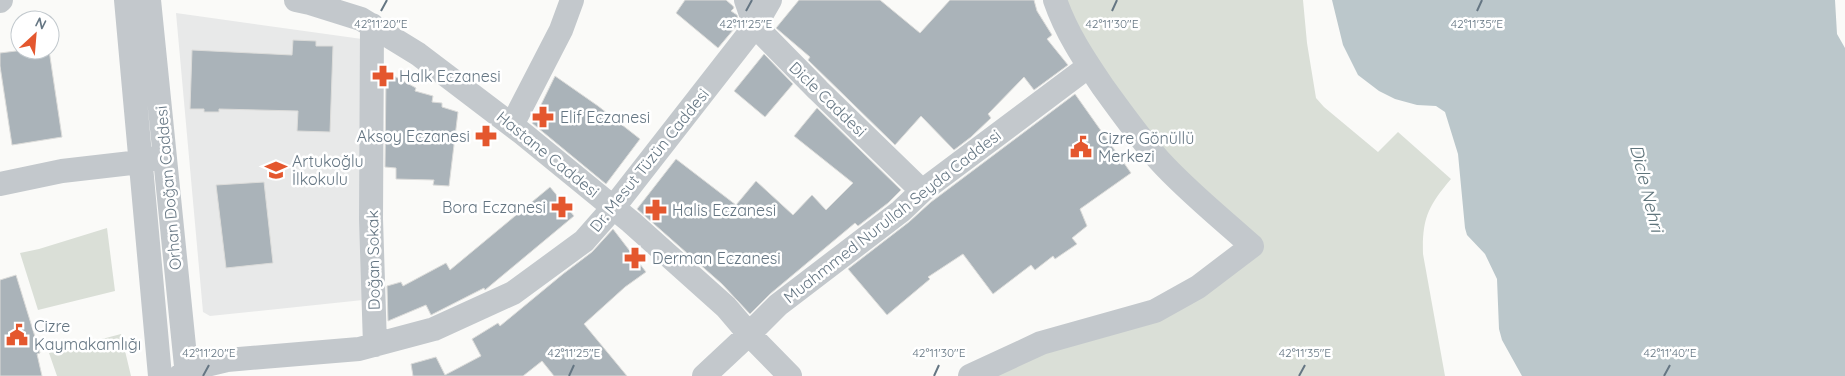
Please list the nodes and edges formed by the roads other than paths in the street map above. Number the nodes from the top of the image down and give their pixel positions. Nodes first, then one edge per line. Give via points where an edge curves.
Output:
1 (126, 0) edge
2 (149, 0) edge
3 (296, 0) edge
4 (572, 0) edge
5 (746, 0) edge
6 (770, 0) edge
7 (1055, 0) edge
8 (372, 25) junction
9 (755, 26) junction
10 (1089, 66) junction
11 (512, 125) junction
12 (165, 156) junction
13 (140, 162) junction
14 (0, 184) edge
15 (922, 191) junction
16 (613, 208) junction
17 (749, 334) junction
18 (375, 345) junction
19 (184, 374) edge
20 (160, 376) edge
21 (704, 376) edge
22 (790, 376) edge
23 (970, 376) edge

1 - 13 street, Orhan Doğan Caddesi
2 - 12 street, Orhan Doğan Caddesi
3 - 8 street, Hastane Caddesi
4 - 11 street via 561,30
5 - 9 street, Dicle Caddesi
6 - 9 street, Dr. Mesut Tüzün Caddesi
7 - 10 street via 1063,22
8 - 11 street, Hastane Caddesi via 418,54
8 - 18 street, Doğan Sokak via 371,219
9 - 15 street, Dicle Caddesi
9 - 16 street, Dr. Mesut Tüzün Caddesi
10 - 15 street, Muahmmed Nurullah Seyda Caddesi
10 - 23 street via 1161,161 1252,246 1198,287 1155,311 1041,343
11 - 16 street, Hastane Caddesi
12 - 13 street
12 - 19 street, Orhan Doğan Caddesi
13 - 14 street via 62,171
13 - 20 street, Orhan Doğan Caddesi
15 - 17 street, Muahmmed Nurullah Seyda Caddesi via 901,211 778,305
16 - 17 street, Hastane Caddesi via 726,307
16 - 18 street, Dr. Mesut Tüzün Caddesi via 584,241 513,294 434,329
17 - 21 street, Muahmmed Nurullah Seyda Caddesi
17 - 22 street, Hastane Caddesi
18 - 19 street, Dr. Mesut Tüzün Caddesi via 227,360

